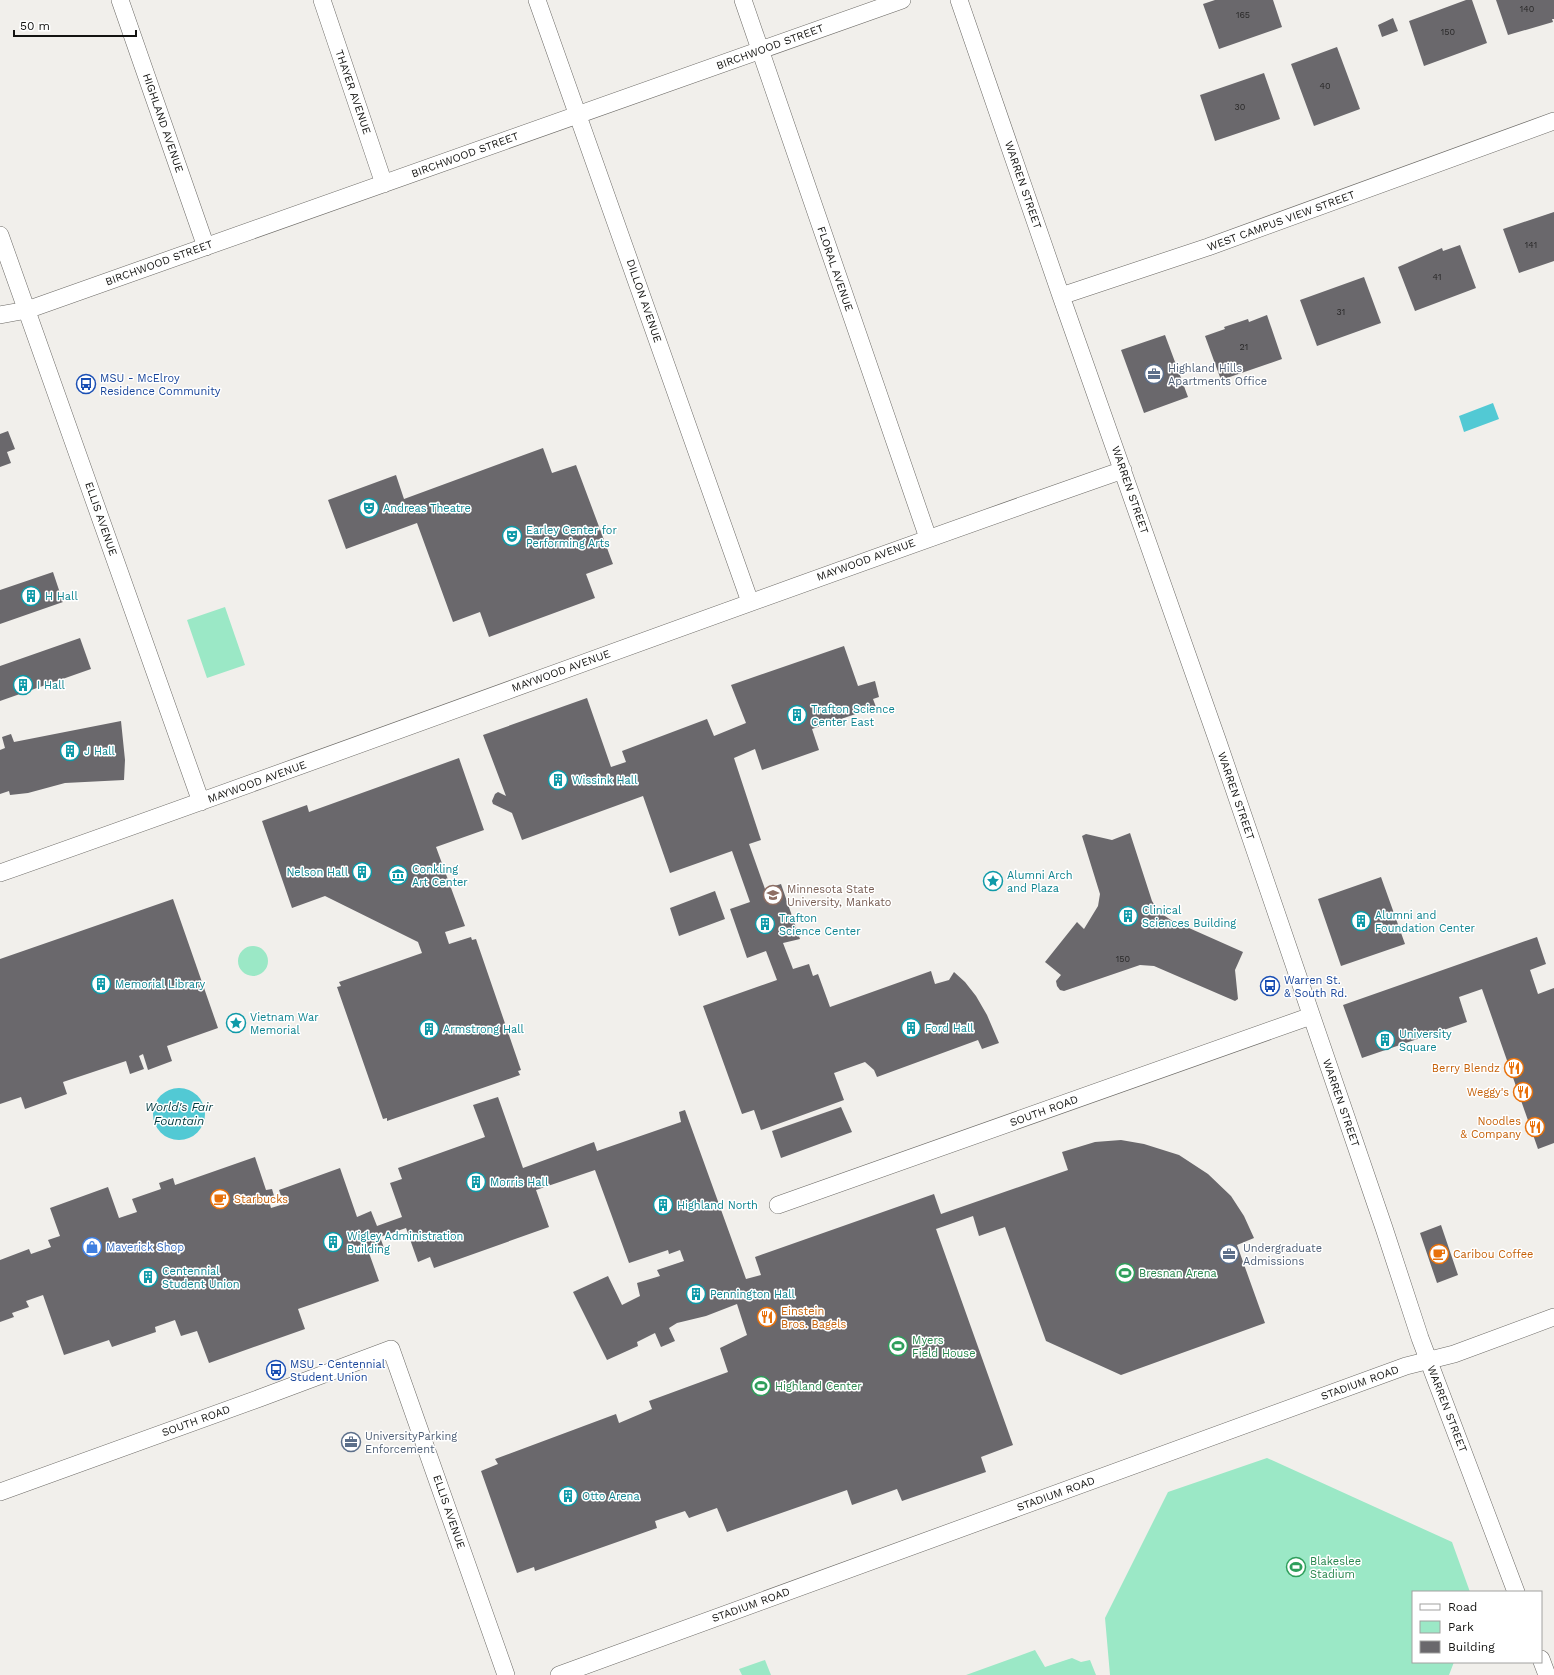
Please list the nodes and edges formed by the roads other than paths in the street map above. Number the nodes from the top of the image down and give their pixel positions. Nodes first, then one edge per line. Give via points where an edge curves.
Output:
1 (120, 0) edge
2 (322, 0) edge
3 (538, 0) edge
4 (743, 0) edge
5 (902, 0) edge
6 (959, 0) edge
7 (760, 51) junction
8 (578, 115) junction
9 (1554, 121) edge
10 (384, 184) junction
11 (0, 235) edge
12 (206, 247) junction
13 (1061, 296) junction
14 (27, 310) junction
15 (0, 314) edge
16 (1123, 470) junction
17 (928, 538) junction
18 (750, 602) junction
19 (201, 802) junction
20 (0, 873) edge
21 (1311, 1016) junction
22 (778, 1205) dead end
23 (1554, 1317) edge
24 (392, 1349) joint
25 (1428, 1360) junction
26 (0, 1492) edge
27 (1516, 1591) edge
28 (1542, 1662) edge
29 (506, 1675) edge
30 (559, 1675) edge
31 (1547, 1675) edge

1 - 12 street, HIGHLAND AVENUE
2 - 10 street, THAYER AVENUE
3 - 8 street, DILLON AVENUE
4 - 7 street, FLORAL AVENUE
5 - 7 street, BIRCHWOOD STREET
6 - 13 street, WARREN STREET
7 - 8 street, BIRCHWOOD STREET
7 - 17 street, FLORAL AVENUE
8 - 10 street, BIRCHWOOD STREET
8 - 18 street, DILLON AVENUE
9 - 13 street, WEST CAMPUS VIEW STREET via 1208,247
10 - 12 street, BIRCHWOOD STREET
11 - 14 street, ELLIS AVENUE
12 - 14 street, BIRCHWOOD STREET
13 - 16 street, WARREN STREET
14 - 15 street, BIRCHWOOD STREET
14 - 19 street, ELLIS AVENUE
16 - 17 street, MAYWOOD AVENUE
16 - 21 street, WARREN STREET
17 - 18 street, MAYWOOD AVENUE
18 - 19 street, MAYWOOD AVENUE
19 - 20 street, MAYWOOD AVENUE
21 - 22 street, SOUTH ROAD
21 - 25 street, WARREN STREET
23 - 25 street, STADIUM ROAD via 1454,1354
24 - 26 street, SOUTH ROAD
24 - 29 street, ELLIS AVENUE
25 - 27 street, WARREN STREET
25 - 30 street, STADIUM ROAD
28 - 31 street

